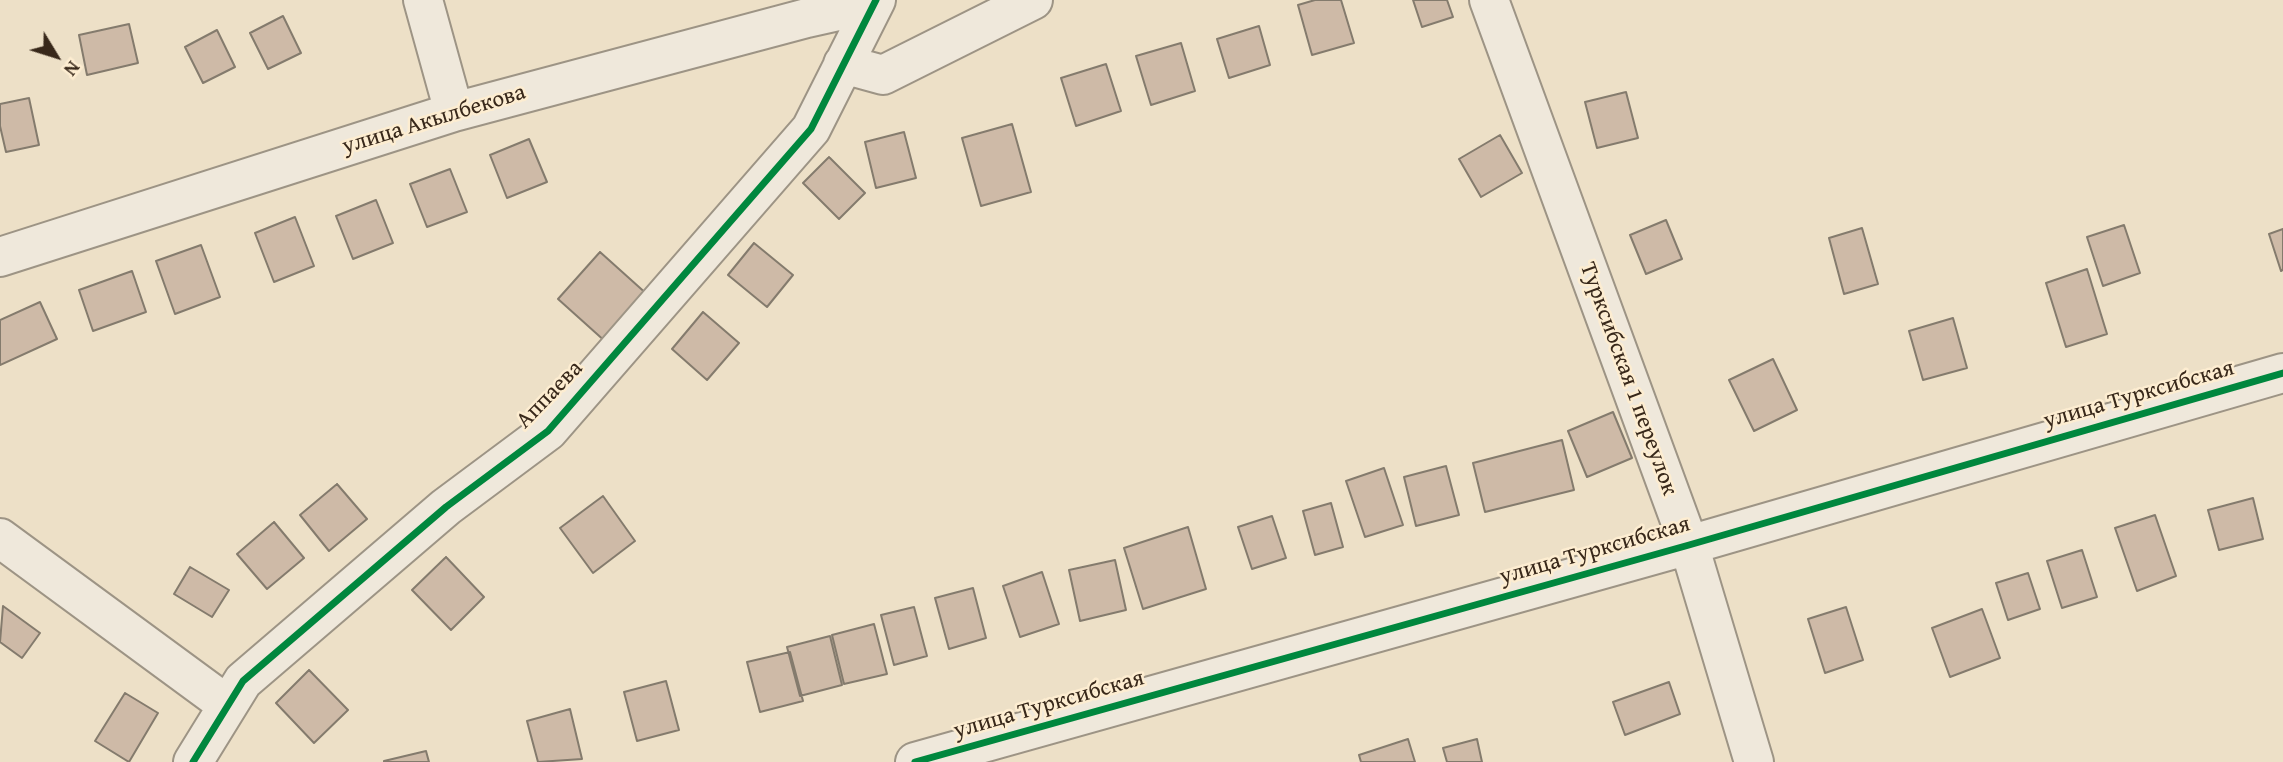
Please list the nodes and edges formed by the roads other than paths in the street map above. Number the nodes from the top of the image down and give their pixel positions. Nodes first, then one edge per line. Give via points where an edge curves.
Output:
1 (423, 0) edge
2 (1033, 0) edge
3 (1489, 0) edge
4 (875, 2) edge
5 (843, 64) junction
6 (454, 111) junction
7 (0, 257) edge
8 (2283, 373) edge
9 (1, 541) edge
10 (1689, 545) junction
11 (226, 704) junction
12 (193, 762) edge
13 (915, 762) edge
14 (1754, 762) edge

1 - 6 street
2 - 5 street via 883,75
3 - 10 street, Турксибская 1 переулок
4 - 5 street, Аппаева
4 - 6 street, улица Акылбекова
5 - 11 street, Аппаева via 811,129 548,431 436,516 243,681
6 - 7 street, улица Акылбекова
8 - 10 street, улица Турксибская
9 - 11 street
10 - 13 street, улица Турксибская
10 - 14 street, Турксибская 1 переулок
11 - 12 street, Аппаева

